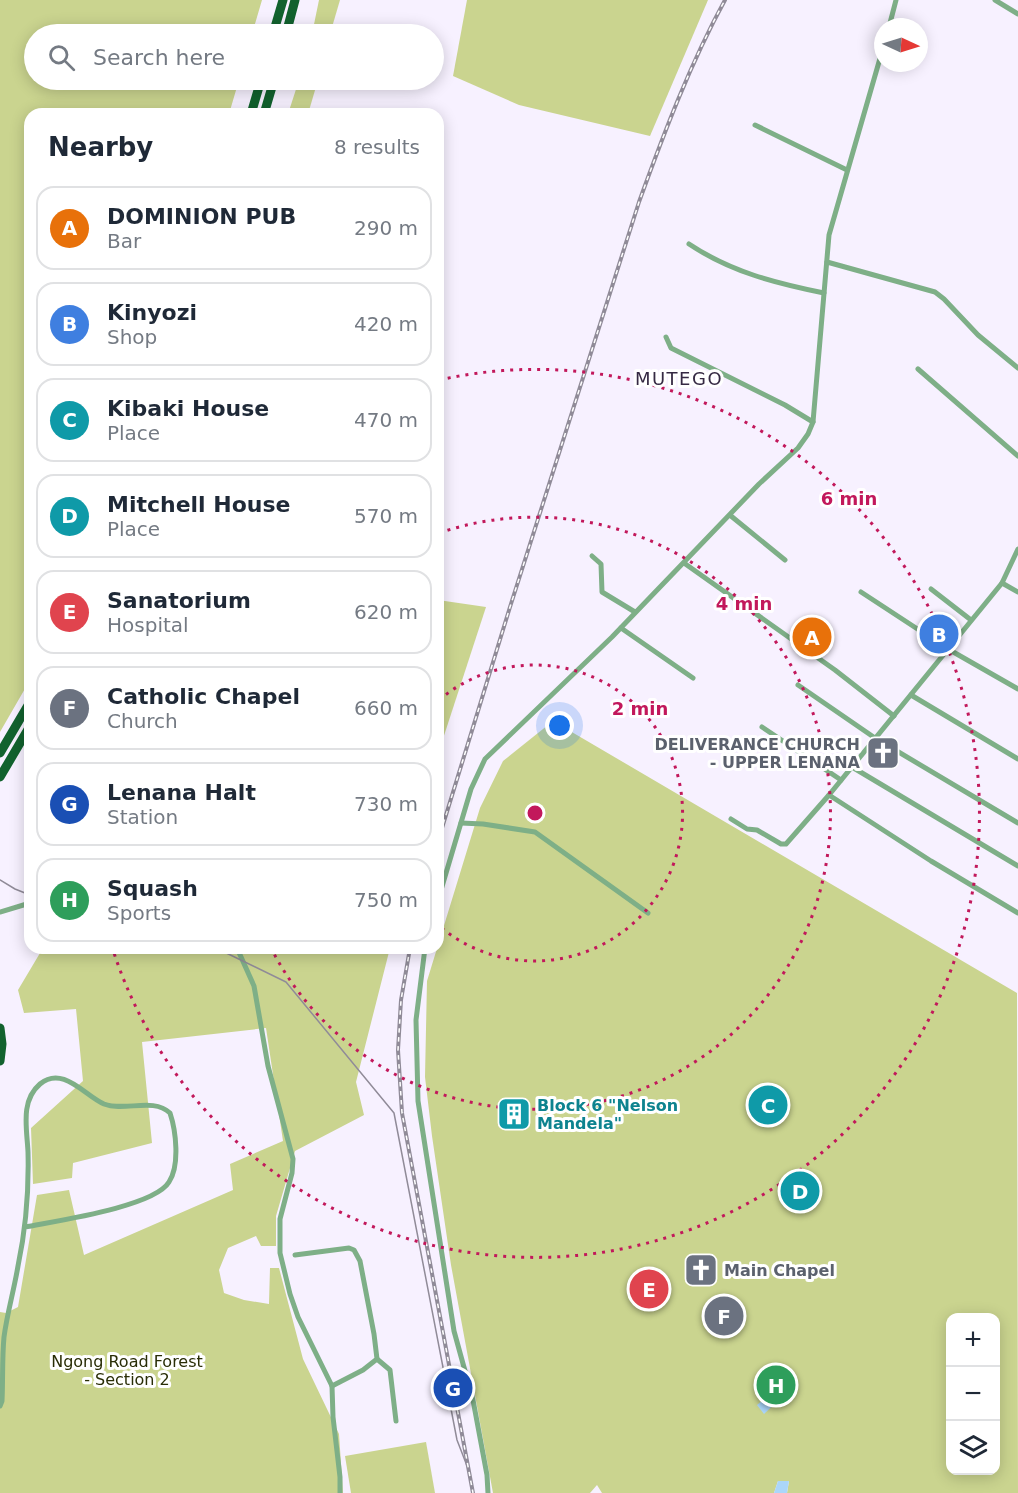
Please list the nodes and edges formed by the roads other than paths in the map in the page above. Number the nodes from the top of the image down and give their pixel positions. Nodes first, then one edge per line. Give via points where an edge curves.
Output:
1 (283, 0) edge
2 (295, 0) edge
3 (896, 0) edge
4 (995, 0) edge
5 (1018, 14) edge
6 (891, 18) edge
7 (276, 24) edge
8 (289, 24) edge
9 (876, 72) edge
10 (258, 90) edge
11 (271, 90) edge
12 (253, 108) edge
13 (266, 108) edge
14 (755, 125) dead end
15 (847, 170) junction
16 (689, 244) dead end
17 (827, 262) junction
18 (825, 293) junction
19 (666, 337) dead end
20 (1018, 368) edge
21 (918, 369) dead end
22 (813, 422) junction
23 (1018, 456) edge
24 (731, 516) junction
25 (1018, 549) edge
26 (592, 556) dead end
27 (785, 560) dead end
28 (684, 563) junction
29 (1002, 583) junction
30 (931, 589) dead end
31 (861, 592) dead end
32 (1018, 592) edge
33 (635, 612) junction
34 (971, 620) junction
35 (621, 628) junction
36 (948, 649) junction
37 (693, 678) dead end
38 (798, 685) dead end
39 (1018, 689) edge
40 (911, 695) junction
41 (24, 712) edge
42 (894, 716) junction
43 (762, 727) dead end
44 (24, 736) edge
45 (875, 738) junction
46 (0, 753) edge
47 (1018, 759) edge
48 (852, 767) junction
49 (0, 777) edge
50 (841, 780) junction
51 (829, 795) junction
52 (731, 819) dead end
53 (461, 823) junction
54 (1018, 823) edge
55 (1018, 866) edge
56 (444, 880) edge
57 (24, 905) edge
58 (0, 912) edge
59 (648, 913) dead end
60 (1018, 913) edge
61 (240, 954) edge
62 (424, 954) edge
63 (0, 1028) edge
64 (0, 1061) edge
65 (25, 1227) junction
66 (296, 1254) dead end
67 (377, 1359) junction
68 (332, 1386) junction
69 (0, 1406) edge
70 (396, 1420) dead end
71 (340, 1493) edge
72 (488, 1493) edge

1 - 7 highway
2 - 8 highway
3 - 6 street
4 - 5 street
9 - 15 street
10 - 12 highway
11 - 13 highway
14 - 15 street
15 - 17 street via 829,235
16 - 18 street via 724,265
17 - 18 street
17 - 20 street via 935,292
18 - 22 street
19 - 22 street via 670,348
21 - 23 street
22 - 24 street via 798,448
24 - 27 street
24 - 28 street
25 - 29 street
26 - 33 street via 601,564 602,592
28 - 33 street
28 - 42 street
29 - 32 street
29 - 34 street
30 - 34 street
31 - 36 street
33 - 35 street
34 - 36 street
35 - 37 street
35 - 53 street via 485,759
36 - 39 street
36 - 40 street
38 - 45 street
40 - 42 street
40 - 47 street
41 - 46 highway
42 - 45 street
43 - 50 street
44 - 49 highway
45 - 48 street
45 - 54 street
48 - 50 street
48 - 55 street
50 - 51 street
51 - 52 street via 786,844
51 - 60 street
53 - 56 street
53 - 59 street via 535,832
57 - 58 street
61 - 68 street via 254,986 268,1066 294,1165 280,1219 280,1253 297,1317
62 - 72 street via 416,1020 418,1101 454,1331 473,1400
63 - 64 highway
65 - 65 street via 26,1110 31,1094 42,1082 60,1078 105,1104 149,1105 170,1113 174,1171 160,1191 143,1200
65 - 69 street via 4,1337
66 - 67 street via 354,1250 360,1261
67 - 68 street
67 - 70 street via 390,1370
68 - 71 street

